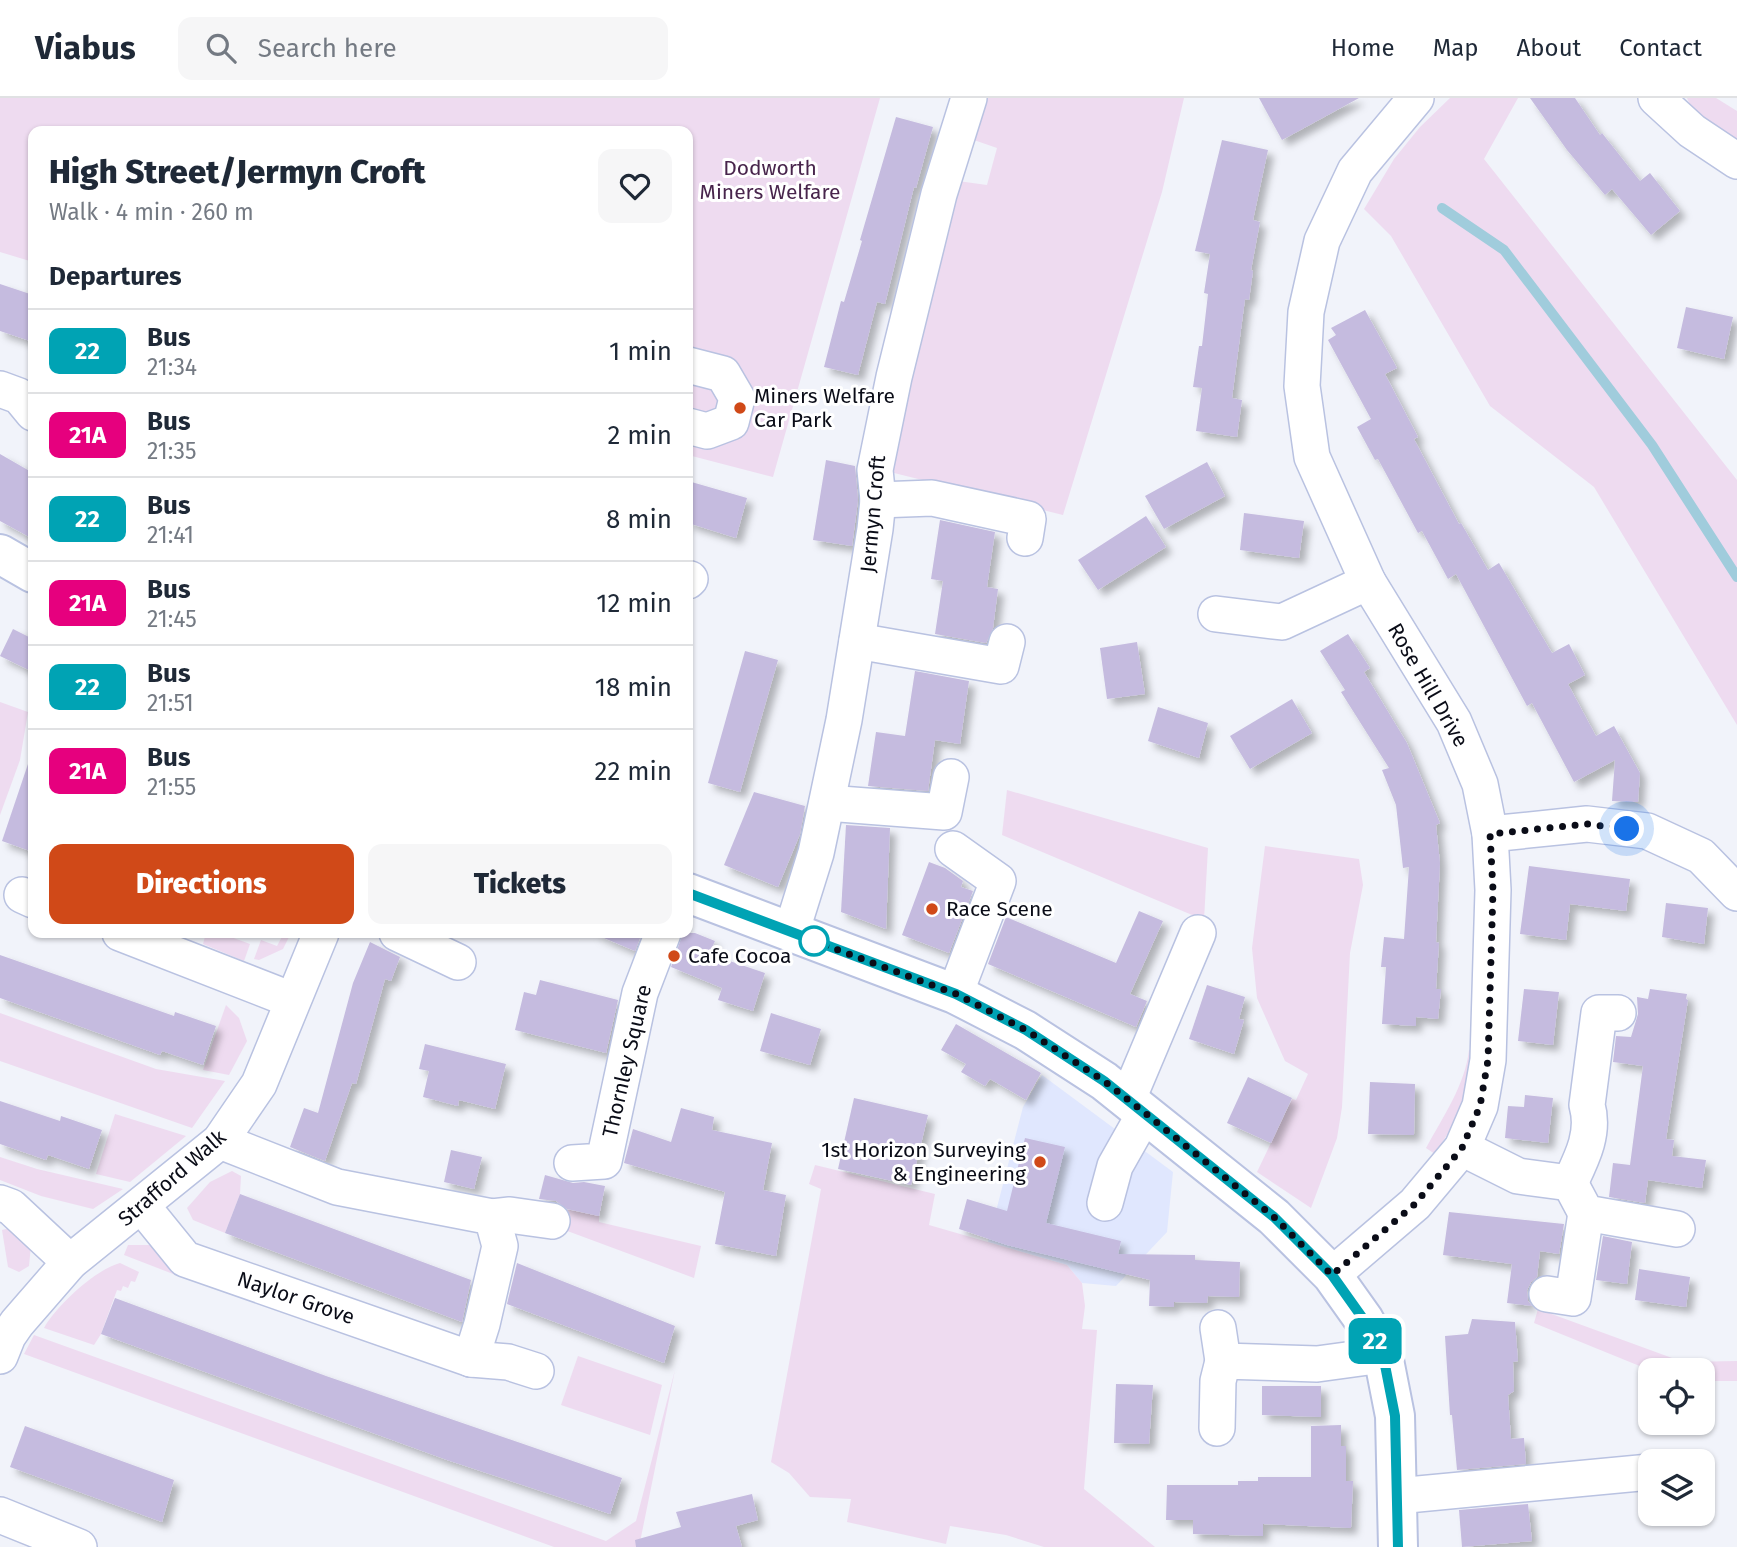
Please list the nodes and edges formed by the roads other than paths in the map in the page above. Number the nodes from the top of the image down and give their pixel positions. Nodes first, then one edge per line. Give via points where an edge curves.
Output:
1 (969, 98) edge
2 (1416, 98) edge
3 (1656, 98) edge
4 (1737, 161) edge
5 (693, 366) edge
6 (0, 389) edge
7 (28, 407) edge
8 (693, 427) edge
9 (878, 500) junction
10 (1025, 538) dead end
11 (0, 554) edge
12 (28, 570) edge
13 (1368, 582) junction
14 (1216, 614) dead end
15 (857, 641) junction
16 (1007, 642) dead end
17 (951, 777) dead end
18 (827, 803) junction
19 (1490, 834) junction
20 (953, 849) dead end
21 (1737, 893) edge
22 (693, 895) edge
23 (791, 933) junction
24 (1198, 933) dead end
25 (133, 938) edge
26 (319, 938) edge
27 (412, 938) edge
28 (661, 938) edge
29 (446, 949) edge
30 (956, 994) junction
31 (292, 1000) junction
32 (1618, 1013) dead end
33 (1137, 1106) junction
34 (220, 1141) junction
35 (1462, 1148) junction
36 (572, 1163) dead end
37 (1578, 1198) junction
38 (0, 1203) edge
39 (1105, 1203) dead end
40 (142, 1206) junction
41 (492, 1217) junction
42 (552, 1221) dead end
43 (1677, 1228) dead end
44 (70, 1262) junction
45 (1332, 1275) junction
46 (1547, 1294) dead end
47 (1383, 1355) junction
48 (0, 1356) edge
49 (471, 1359) junction
50 (522, 1366) dead end
51 (1217, 1428) dead end
52 (1638, 1473) edge
53 (1397, 1496) junction
54 (0, 1514) edge
55 (79, 1547) edge
56 (1398, 1547) edge

1 - 9 street, Jermyn Croft via 939,194 894,377 875,470
2 - 13 street, Rose Hill Drive via 1356,171 1322,241 1306,312 1302,386 1312,457
3 - 4 street via 1692,131
5 - 8 street via 723,374 737,398 731,422 707,431
6 - 7 street via 19,396
9 - 10 street via 932,498 1028,519
9 - 15 street, Jermyn Croft
11 - 12 main road
13 - 14 street via 1282,622
13 - 19 street, Rose Hill Drive via 1454,722 1480,784
15 - 16 street via 1001,666
15 - 18 street, Jermyn Croft
17 - 18 street via 944,812
18 - 23 street, Jermyn Croft via 817,853
19 - 21 street via 1587,824 1647,831 1701,856
19 - 35 street, Rose Hill Drive via 1488,1060 1480,1106
20 - 30 street via 998,881
22 - 23 main road
23 - 30 main road
24 - 33 street
25 - 31 street
26 - 31 street, Strafford Walk
27 - 29 street
28 - 36 street, Thornley Square via 640,993 604,1161
30 - 33 main road via 1026,1030
31 - 34 street, Strafford Walk via 259,1084
32 - 37 street via 1598,1013 1587,1105 1591,1118
33 - 39 street
33 - 45 main road via 1274,1217
34 - 40 street, Strafford Walk
34 - 41 street via 337,1187
35 - 37 street via 1518,1176
35 - 45 street, Rose Hill Drive via 1415,1204
37 - 43 street
37 - 46 street via 1573,1297
38 - 44 street via 11,1207
40 - 44 street, Strafford Walk
40 - 49 street, Naylor Grove via 185,1259
41 - 42 street
41 - 49 street via 500,1246
44 - 48 street, Strafford Walk via 17,1323
45 - 47 main road
47 - 51 street via 1317,1364 1221,1344
47 - 53 main road via 1395,1416
49 - 50 street, Naylor Grove
52 - 53 street
53 - 56 main road
54 - 55 street

